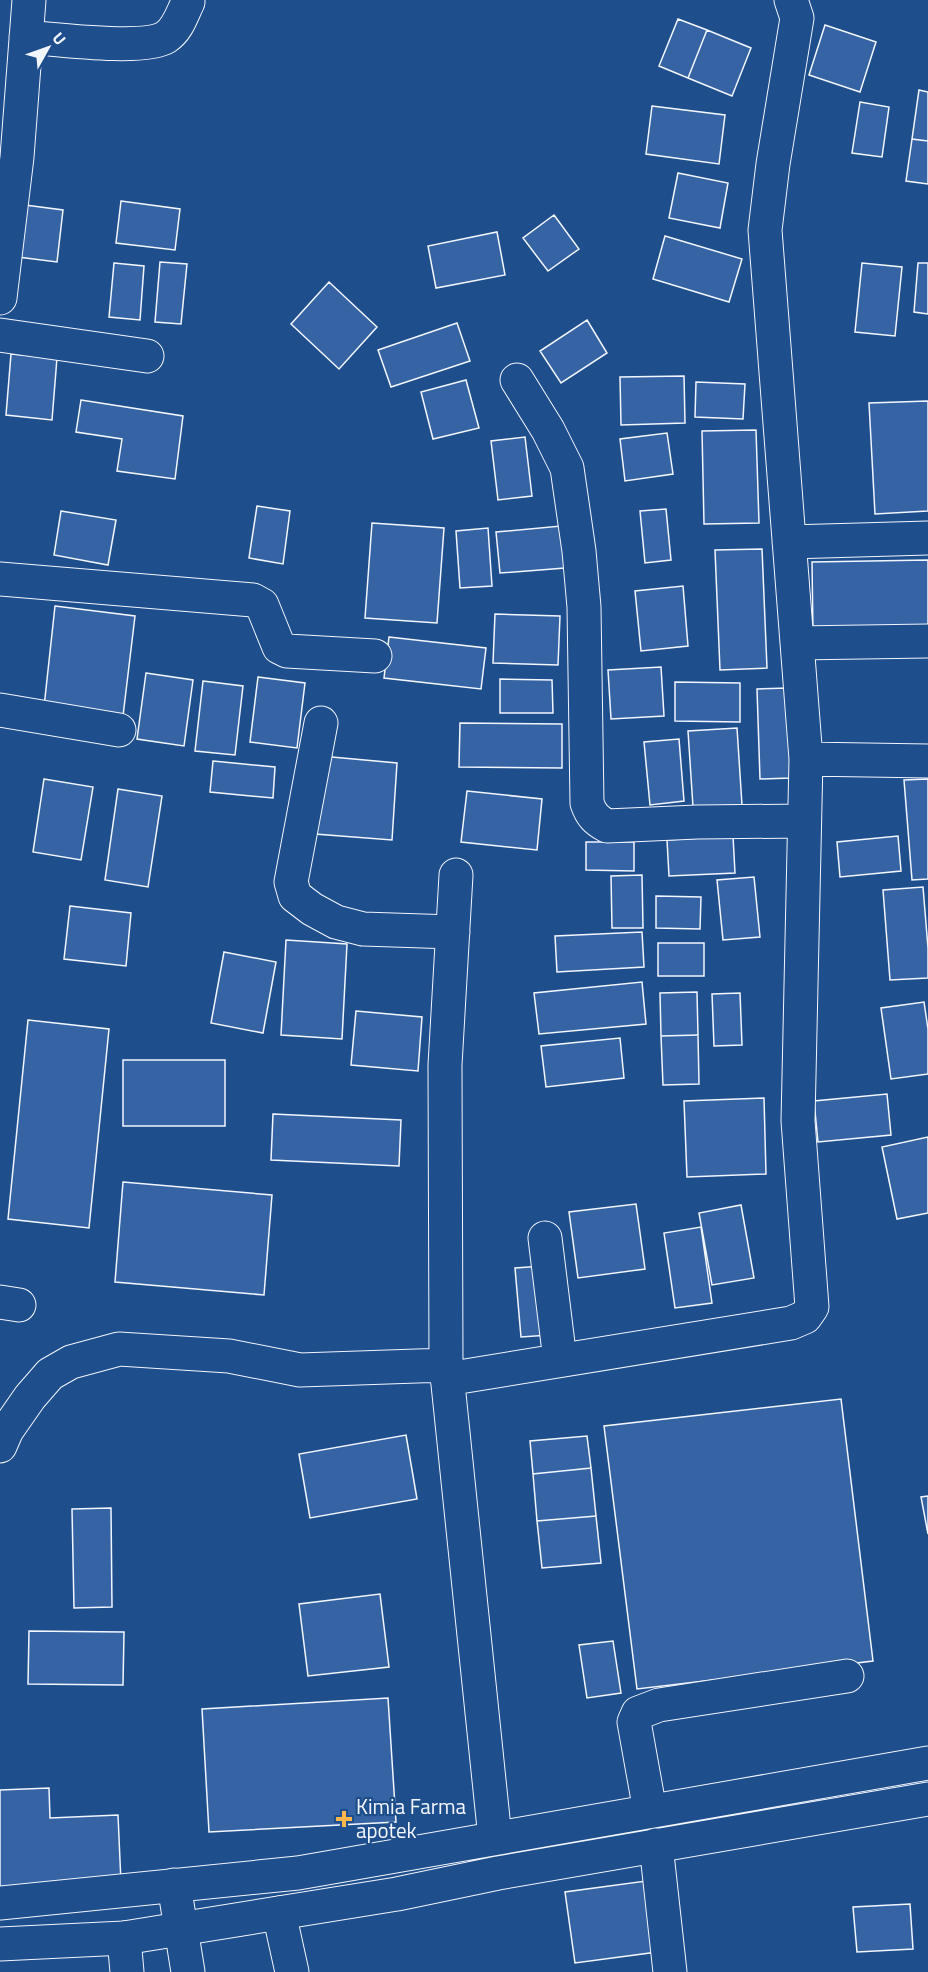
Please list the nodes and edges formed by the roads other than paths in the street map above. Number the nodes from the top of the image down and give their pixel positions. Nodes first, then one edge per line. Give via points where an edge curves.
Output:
1 (29, 0) edge
2 (791, 0) edge
3 (188, 2) dead end
4 (26, 37) junction
5 (10, 127) edge
6 (0, 298) edge
7 (0, 335) edge
8 (147, 356) dead end
9 (517, 380) dead end
10 (928, 538) edge
11 (789, 542) junction
12 (0, 579) edge
13 (928, 640) edge
14 (796, 644) junction
15 (375, 656) dead end
16 (0, 710) edge
17 (321, 723) dead end
18 (119, 730) dead end
19 (806, 759) junction
20 (928, 761) edge
21 (804, 821) junction
22 (456, 875) dead end
23 (453, 932) junction
24 (544, 1238) dead end
25 (560, 1360) junction
26 (446, 1372) junction
27 (0, 1446) edge
28 (847, 1676) dead end
29 (928, 1763) edge
30 (928, 1799) edge
31 (650, 1811) junction
32 (495, 1838) junction
33 (656, 1845) junction
34 (174, 1886) junction
35 (0, 1903) edge
36 (279, 1913) junction
37 (180, 1929) junction
38 (124, 1938) junction
39 (0, 1944) edge
40 (127, 1972) edge
41 (188, 1972) edge
42 (292, 1972) edge
43 (670, 1972) edge

1 - 4 main road
2 - 11 main road via 797,18 765,230
3 - 4 main road via 177,26 159,41 125,44
4 - 5 main road
5 - 6 main road
7 - 8 main road
9 - 21 main road via 567,468 584,607 587,803 591,814 607,826
10 - 11 main road
11 - 14 main road
12 - 15 main road via 253,600 262,605 279,647 287,651
13 - 14 main road
14 - 19 main road
16 - 18 main road
17 - 23 main road via 291,882 295,896 336,922 363,929
19 - 20 main road
19 - 21 main road
21 - 25 main road via 798,1121 812,1307 805,1317 791,1323
22 - 23 main road
23 - 26 main road via 445,1065
24 - 25 main road
25 - 26 main road
26 - 27 main road via 300,1370 229,1356 119,1349 71,1362 50,1374 30,1396
26 - 32 main road
28 - 31 main road via 659,1705 638,1713 634,1722
29 - 31 main road
30 - 33 main road
31 - 32 main road
32 - 34 main road via 298,1873
33 - 36 main road
33 - 43 main road
34 - 35 main road
34 - 37 main road
36 - 37 main road
36 - 42 main road
37 - 38 main road
37 - 41 main road
38 - 39 main road
38 - 40 main road

